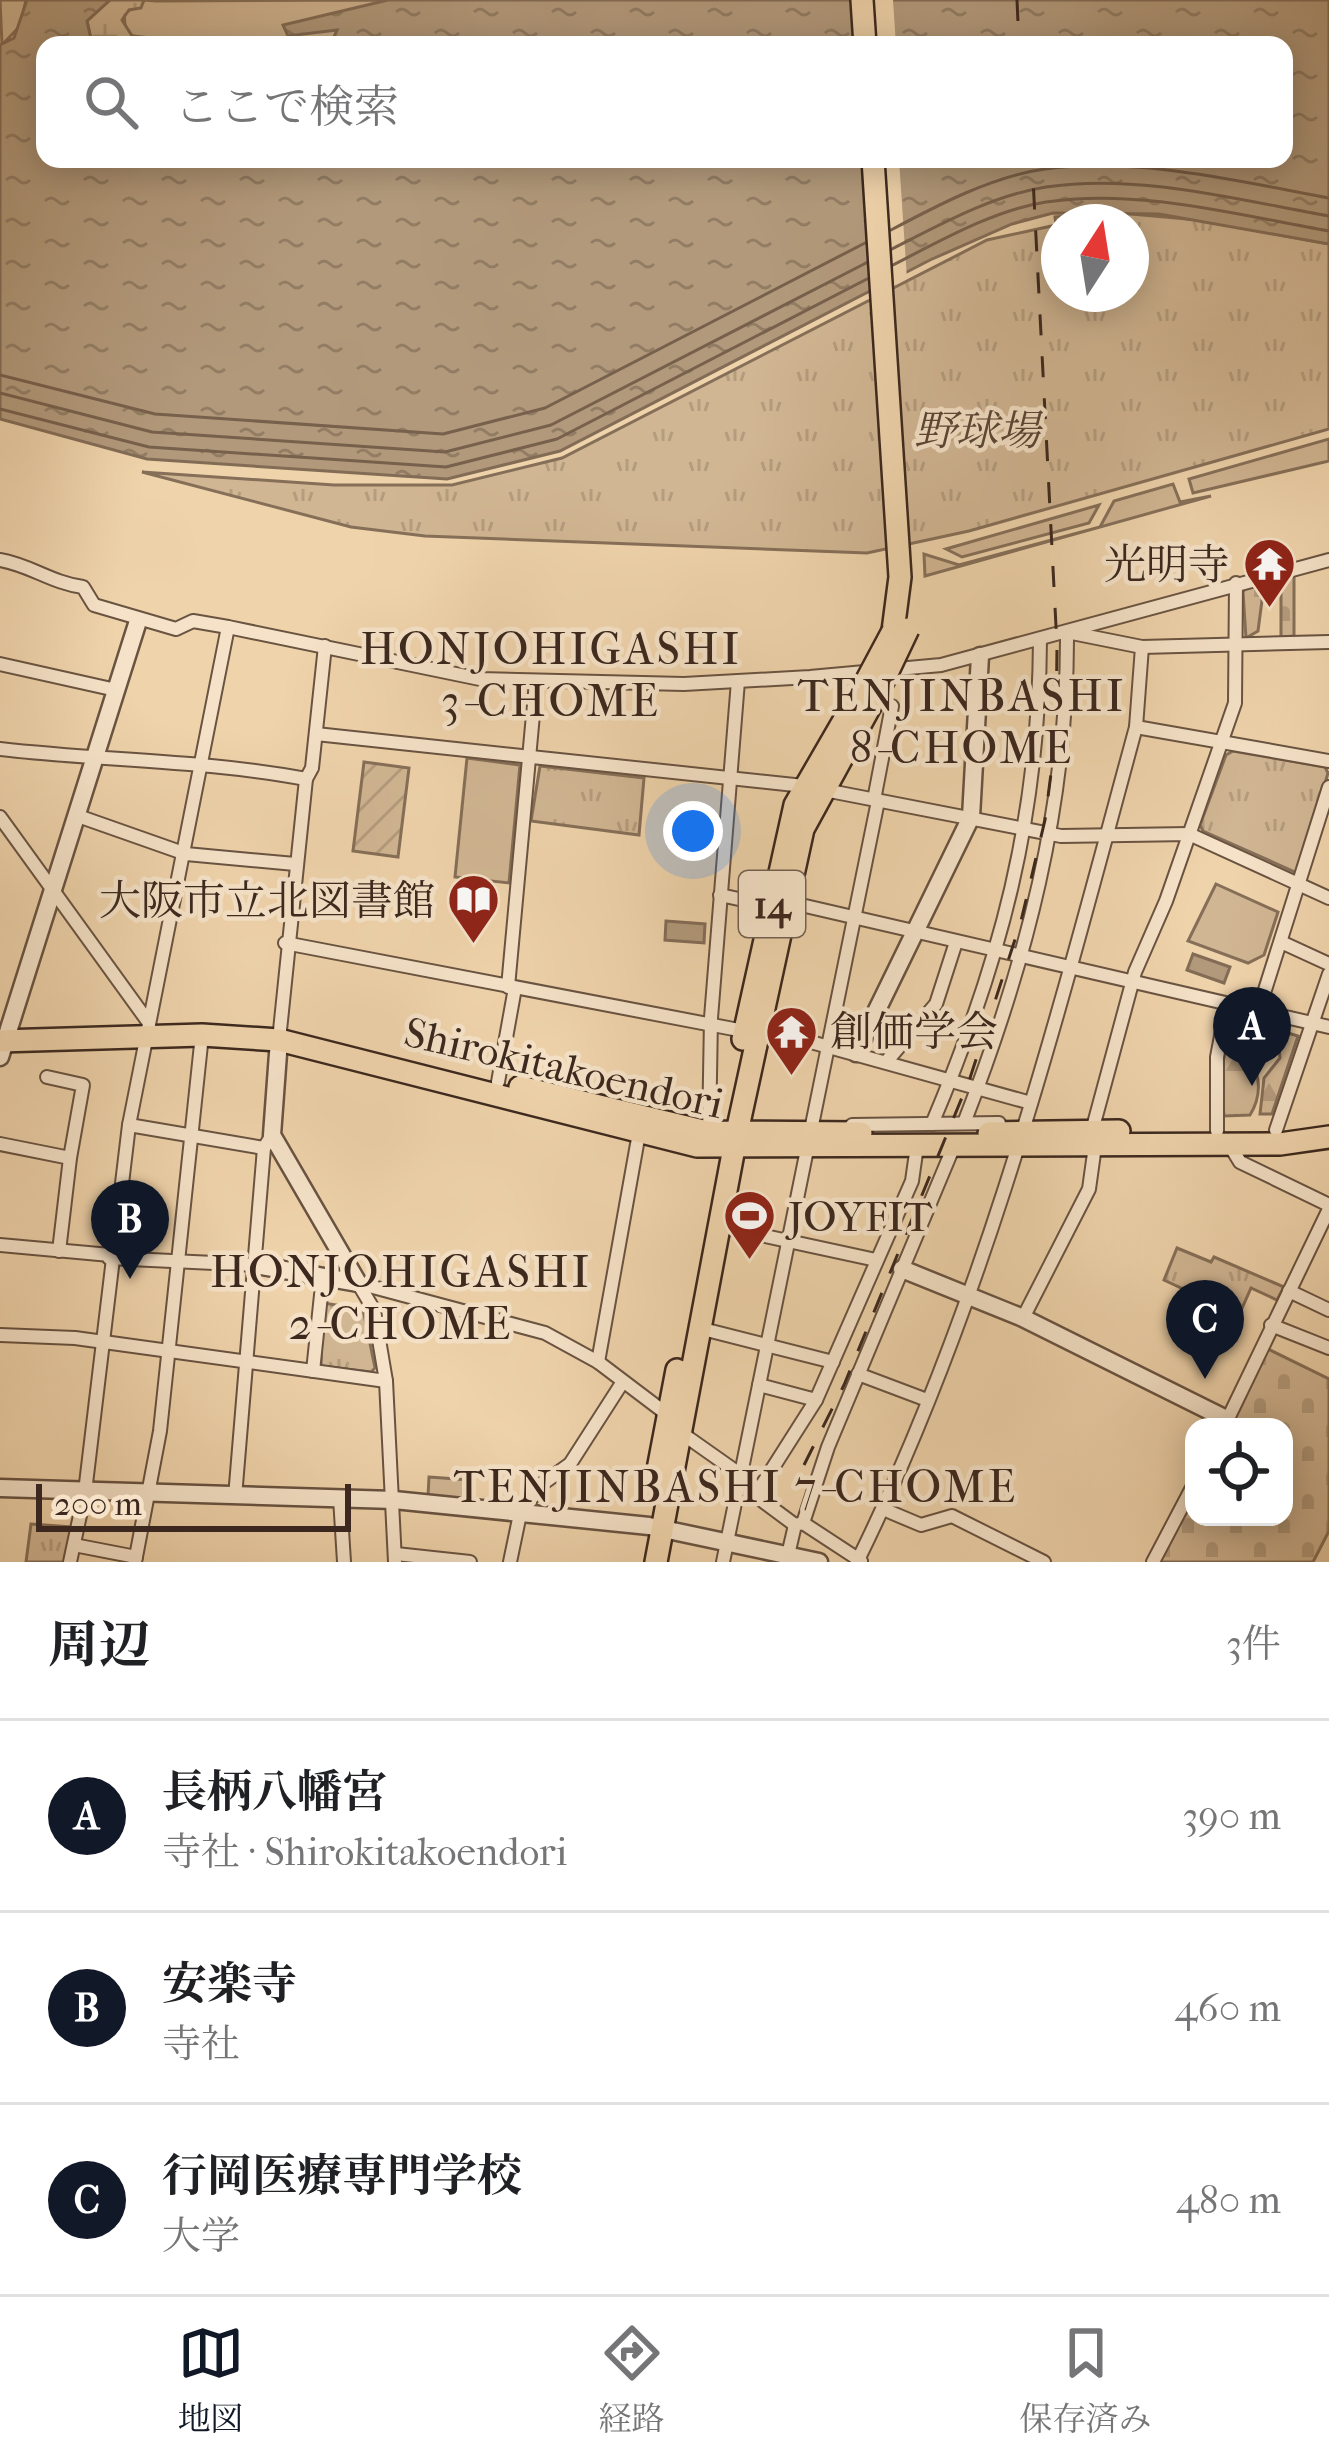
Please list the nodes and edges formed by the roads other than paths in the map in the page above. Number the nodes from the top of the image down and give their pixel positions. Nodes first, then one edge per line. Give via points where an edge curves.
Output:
1 (862, 0) edge
2 (876, 0) edge
3 (864, 36) edge
4 (878, 36) edge
5 (873, 168) edge
6 (886, 168) edge
7 (0, 560) edge
8 (1329, 560) edge
9 (1236, 583) junction
10 (906, 600) junction
11 (138, 621) junction
12 (228, 627) junction
13 (1067, 632) junction
14 (1040, 640) junction
15 (1329, 642) edge
16 (1237, 644) junction
17 (325, 646) junction
18 (1142, 647) junction
19 (980, 656) junction
20 (0, 664) edge
21 (738, 681) junction
22 (536, 682) junction
23 (116, 690) junction
24 (877, 696) junction
25 (1136, 728) junction
26 (316, 734) junction
27 (1221, 742) junction
28 (0, 749) edge
29 (529, 759) junction
30 (95, 761) junction
31 (1329, 761) edge
32 (204, 763) junction
33 (309, 774) junction
34 (726, 782) junction
35 (812, 788) junction
36 (1329, 788) edge
37 (876, 800) junction
38 (78, 815) junction
39 (0, 817) edge
40 (971, 818) junction
41 (1039, 832) junction
42 (1106, 834) junction
43 (1189, 835) junction
44 (186, 854) junction
45 (295, 864) junction
46 (1300, 884) junction
47 (53, 891) junction
48 (720, 895) junction
49 (1329, 898) edge
50 (780, 904) junction
51 (854, 918) junction
52 (914, 932) junction
53 (956, 942) junction
54 (1281, 942) junction
55 (285, 943) junction
56 (994, 951) junction
57 (1020, 958) junction
58 (1329, 964) edge
59 (1067, 968) junction
60 (1133, 982) junction
61 (1328, 983) edge
62 (512, 988) junction
63 (1228, 1005) junction
64 (1258, 1012) junction
65 (1311, 1023) junction
66 (711, 1024) junction
67 (1329, 1027) edge
68 (752, 1029) junction
69 (147, 1030) junction
70 (279, 1033) junction
71 (202, 1036) junction
72 (3, 1038) edge
73 (829, 1044) junction
74 (856, 1053) junction
75 (886, 1062) junction
76 (47, 1077) dead end
77 (498, 1082) junction
78 (951, 1082) junction
79 (978, 1087) junction
80 (1030, 1103) junction
81 (1329, 1123) edge
82 (932, 1124) junction
83 (964, 1124) junction
84 (129, 1126) junction
85 (1276, 1130) junction
86 (639, 1133) junction
87 (192, 1136) junction
88 (1223, 1137) junction
89 (1329, 1137) edge
90 (725, 1138) junction
91 (815, 1138) junction
92 (1022, 1138) junction
93 (1093, 1138) junction
94 (268, 1142) junction
95 (0, 1144) edge
96 (951, 1153) junction
97 (916, 1154) junction
98 (70, 1158) junction
99 (1329, 1207) edge
100 (719, 1226) junction
101 (789, 1241) junction
102 (0, 1245) edge
103 (59, 1251) junction
104 (109, 1256) junction
105 (876, 1260) junction
106 (179, 1262) junction
107 (256, 1265) junction
108 (902, 1270) junction
109 (323, 1276) junction
110 (358, 1283) junction
111 (1289, 1291) junction
112 (967, 1294) junction
113 (1329, 1310) edge
114 (1023, 1318) junction
115 (1271, 1325) junction
116 (699, 1328) junction
117 (0, 1336) edge
118 (101, 1342) junction
119 (767, 1343) junction
120 (1329, 1348) edge
121 (170, 1350) junction
122 (248, 1362) junction
123 (598, 1362) junction
124 (833, 1362) junction
125 (313, 1371) junction
126 (858, 1374) junction
127 (386, 1381) junction
128 (622, 1383) junction
129 (760, 1385) junction
130 (816, 1400) junction
131 (927, 1400) junction
132 (1216, 1418) edge
133 (1226, 1418) edge
134 (674, 1424) junction
135 (741, 1478) junction
136 (0, 1488) edge
137 (760, 1488) junction
138 (85, 1492) junction
139 (152, 1494) junction
140 (235, 1497) junction
141 (340, 1498) junction
142 (394, 1501) junction
143 (1185, 1501) edge
144 (883, 1510) junction
145 (520, 1514) junction
146 (799, 1524) junction
147 (656, 1527) junction
148 (727, 1541) junction
149 (74, 1545) junction
150 (788, 1555) junction
151 (396, 1558) edge
152 (136, 1559) edge
153 (859, 1561) edge
154 (70, 1562) edge
155 (344, 1562) edge
156 (470, 1562) edge
157 (510, 1562) edge
158 (642, 1562) edge
159 (656, 1562) edge
160 (723, 1562) edge
161 (819, 1562) edge
162 (1044, 1562) edge
163 (1153, 1562) edge

1 - 3 main road
2 - 4 main road
5 - 10 main road, 14
6 - 10 main road, 14
7 - 11 street via 82,587 94,605
8 - 9 street
9 - 13 street
9 - 16 street
10 - 24 main road, 14, bridge
11 - 12 street
11 - 23 street
12 - 17 street
12 - 32 street
13 - 14 street
13 - 18 street
13 - 41 street via 1066,735
14 - 19 street
14 - 41 street
15 - 16 street
16 - 18 street
16 - 27 street via 1235,703
17 - 22 street via 480,679
17 - 26 street
18 - 25 street
19 - 21 street
19 - 40 street
20 - 23 street
21 - 22 street
21 - 34 street
22 - 29 street
23 - 30 street
24 - 35 main road, 14
24 - 37 street
25 - 27 street
25 - 42 street
26 - 29 street
26 - 33 street
27 - 31 street
27 - 43 street
28 - 30 street
29 - 34 street
29 - 62 street
30 - 32 street
30 - 38 street
32 - 33 street
32 - 44 street
33 - 45 street
34 - 35 street
34 - 48 street
35 - 37 street
35 - 50 main road, 14
36 - 46 street
37 - 40 street
37 - 51 street
38 - 44 street
38 - 47 street
39 - 47 street
40 - 41 street
40 - 52 street
41 - 42 street
41 - 56 street
41 - 57 street
42 - 43 street
42 - 59 street
43 - 46 street
43 - 60 street
44 - 45 street
44 - 69 street
45 - 55 street
46 - 49 street
46 - 54 street
47 - 69 street
47 - 72 street
48 - 50 street
48 - 66 street
50 - 51 street
50 - 68 main road, 14
51 - 52 street
51 - 73 street
52 - 53 street
52 - 74 street
53 - 56 street
53 - 75 street via 936,1004
54 - 58 street
54 - 64 street
55 - 62 street
55 - 70 street
56 - 57 street
56 - 78 street
57 - 59 street
57 - 79 street
59 - 60 street
59 - 80 street
60 - 63 street
60 - 93 street
61 - 65 street
62 - 66 street
62 - 77 street
63 - 64 street
63 - 88 street via 1217,1057
64 - 65 street
65 - 67 street
65 - 85 street
66 - 68 street
66 - 90 street
68 - 73 street
68 - 90 main road, 14
69 - 70 main road, Shirokitakoendori
69 - 71 main road, Shirokitakoendori
69 - 72 main road, Shirokitakoendori
69 - 84 street
70 - 71 main road, Shirokitakoendori
70 - 77 main road, Shirokitakoendori
70 - 86 main road, Shirokitakoendori
70 - 94 street
71 - 87 street
73 - 74 street
73 - 91 street
74 - 75 street
75 - 78 street
76 - 98 street via 83,1085
77 - 90 main road, Shirokitakoendori
78 - 79 street
78 - 82 street
79 - 80 street
79 - 83 street
80 - 92 street
81 - 85 main road, Shirokitakoendori
82 - 83 street
82 - 91 street via 865,1123
83 - 92 street
84 - 87 street
84 - 104 street
85 - 88 main road, Shirokitakoendori
86 - 90 main road, Shirokitakoendori
86 - 123 street
87 - 94 street
87 - 106 street
88 - 89 main road, Shirokitakoendori
88 - 93 main road, Shirokitakoendori
88 - 99 street via 1240,1162
90 - 91 main road, Shirokitakoendori
90 - 100 main road, 14
90 - 134 main road, 14
91 - 92 main road, Shirokitakoendori
91 - 97 street via 861,1155
91 - 101 street
92 - 93 main road, Shirokitakoendori
92 - 96 street via 995,1154
92 - 112 street
93 - 114 street via 1089,1189
94 - 107 street
94 - 110 street
95 - 98 street
96 - 97 street
96 - 108 street
97 - 105 street
98 - 103 street
99 - 111 street
100 - 101 street
100 - 116 main road, 14
101 - 105 street
101 - 119 street
102 - 103 street
103 - 104 street
104 - 106 street
104 - 118 street
105 - 124 street
106 - 107 street
106 - 121 street
107 - 109 street
107 - 122 street
108 - 112 street
108 - 126 street
109 - 110 street
109 - 125 street
110 - 123 street via 545,1334
110 - 127 street via 374,1310
111 - 113 street
111 - 115 street
112 - 114 street
112 - 131 street
114 - 132 street
115 - 120 street
115 - 133 street
116 - 119 street
116 - 134 main road, 14
117 - 118 street
118 - 121 street
118 - 138 street
119 - 124 street
119 - 129 street
121 - 122 street
121 - 139 street
122 - 125 street
122 - 140 street
123 - 128 street
124 - 130 street
125 - 127 street
126 - 131 street
126 - 146 street
127 - 142 street
128 - 134 street
128 - 145 street via 570,1464
129 - 130 street
129 - 135 street
130 - 137 street
131 - 144 street
134 - 135 street
134 - 147 main road, 14
135 - 137 street
135 - 148 street
136 - 138 street
137 - 146 street via 760,1499
138 - 139 street
138 - 149 street
139 - 140 street
139 - 152 street
140 - 141 street
141 - 142 street
141 - 155 street
142 - 145 street
142 - 151 street
143 - 163 street
144 - 153 street
144 - 162 street via 921,1525 952,1516
145 - 147 street
145 - 157 street
146 - 150 street
146 - 153 street
147 - 148 street
147 - 158 main road, 14
147 - 159 main road, 14
148 - 150 street
148 - 160 street
149 - 152 street
149 - 154 street
150 - 161 street
151 - 156 street

